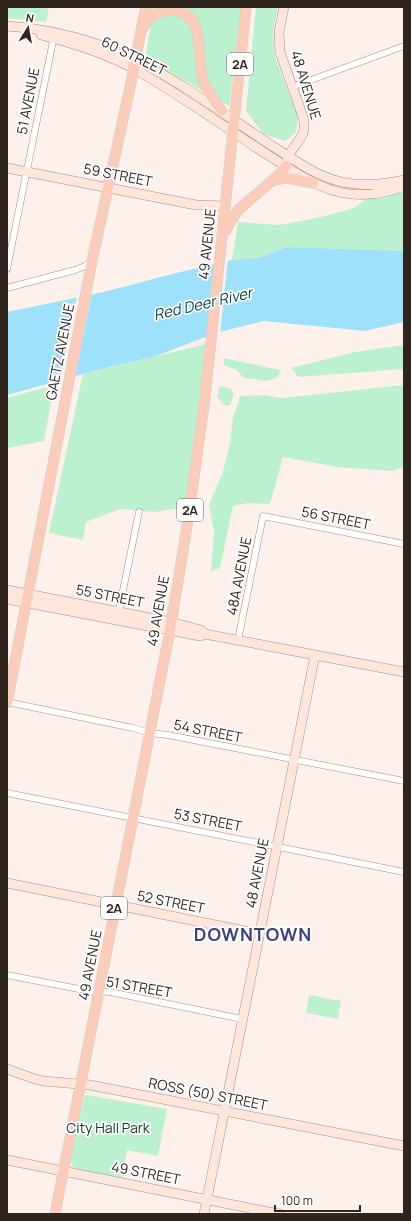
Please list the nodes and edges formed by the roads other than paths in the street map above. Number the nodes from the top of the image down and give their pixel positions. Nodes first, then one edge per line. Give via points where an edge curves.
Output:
1 (146, 7) edge
2 (246, 7) edge
3 (284, 7) edge
4 (9, 26) edge
5 (141, 31) junction
6 (54, 36) junction
7 (404, 46) edge
8 (292, 87) junction
9 (222, 111) junction
10 (234, 121) junction
11 (233, 133) junction
12 (288, 156) junction
13 (286, 166) junction
14 (7, 168) edge
15 (26, 171) junction
16 (404, 180) edge
17 (270, 182) junction
18 (313, 183) junction
19 (404, 186) edge
20 (109, 187) junction
21 (366, 189) junction
22 (224, 206) junction
23 (222, 237) junction
24 (92, 261) junction
25 (7, 269) edge
26 (7, 287) edge
27 (139, 512) dead end
28 (263, 516) joint
29 (404, 544) edge
30 (7, 590) edge
31 (26, 598) junction
32 (7, 599) edge
33 (118, 616) junction
34 (170, 626) junction
35 (238, 640) junction
36 (315, 655) junction
37 (404, 672) edge
38 (7, 702) edge
39 (150, 733) junction
40 (294, 760) junction
41 (404, 781) edge
42 (7, 793) edge
43 (133, 818) junction
44 (277, 846) junction
45 (404, 872) edge
46 (7, 883) edge
47 (115, 905) junction
48 (260, 934) junction
49 (7, 975) edge
50 (99, 992) junction
51 (242, 1019) junction
52 (7, 1069) edge
53 (80, 1084) junction
54 (224, 1111) junction
55 (404, 1146) edge
56 (7, 1160) edge
57 (63, 1171) junction
58 (207, 1199) junction
59 (55, 1214) edge
60 (204, 1214) edge
61 (279, 1214) edge

1 - 5 main road, GAETZ AVENUE
2 - 10 main road, 49 AVENUE / 2A
3 - 8 street, 48 AVENUE via 279,45
4 - 6 street, 60 STREET
5 - 9 main road via 150,18 160,12 172,10 185,14 192,22 199,41 202,76
5 - 20 main road, GAETZ AVENUE, bridge
6 - 9 street, 60 STREET via 92,42 118,52 153,69
6 - 11 street, 60 STREET via 137,70
6 - 15 street, 51 AVENUE
7 - 8 street
8 - 12 street, 48 AVENUE via 305,128 302,138
9 - 10 street, 60 STREET
10 - 11 main road, 49 AVENUE / 2A
10 - 12 street, 60 STREET
11 - 13 street, 60 STREET
11 - 22 main road, 49 AVENUE / 2A
12 - 13 street, 48 AVENUE
12 - 21 street, 60 STREET via 330,179
13 - 17 main road
13 - 18 street, 60 STREET
14 - 15 street, 59 STREET
15 - 20 street, 59 STREET
15 - 25 street, 51 AVENUE
16 - 21 street
17 - 18 main road via 287,178
17 - 23 main road via 238,210
18 - 21 street, 60 STREET via 341,192
19 - 21 street via 385,192
20 - 22 street, 59 STREET via 196,205
20 - 24 main road, GAETZ AVENUE
22 - 23 main road, 49 AVENUE / 2A
23 - 34 main road, 49 AVENUE / 2A via 194,486
24 - 26 street via 75,270
24 - 31 main road, GAETZ AVENUE
27 - 33 street
28 - 29 street, 56 STREET
28 - 35 street, 48A AVENUE
30 - 31 street, 55 STREET
31 - 32 street, 55 STREET
31 - 33 street, 55 STREET
31 - 38 main road, GAETZ AVENUE
33 - 34 street, 55 STREET
34 - 35 street, 55 STREET via 200,636 205,634
34 - 39 main road, 49 AVENUE / 2A
35 - 36 street, 55 STREET
36 - 37 street, 55 STREET
36 - 40 street, 48 AVENUE
38 - 39 street, 54 STREET
39 - 40 street, 54 STREET
39 - 43 main road, 49 AVENUE / 2A
40 - 41 street, 54 STREET
40 - 44 street, 48 AVENUE
42 - 43 street, 53 STREET
43 - 44 street, 53 STREET
43 - 47 main road, 49 AVENUE / 2A
44 - 45 street, 53 STREET
44 - 48 street, 48 AVENUE
46 - 47 street, 52 STREET
47 - 48 street, 52 STREET
47 - 50 main road, 49 AVENUE / 2A
48 - 51 street, 48 AVENUE
49 - 50 street, 51 STREET
50 - 51 street, 51 STREET via 110,992
50 - 53 main road, 49 AVENUE / 2A
51 - 54 street, 48 AVENUE
52 - 53 street, ROSS (50) STREET via 38,1080
53 - 54 street, ROSS (50) STREET
53 - 57 main road, 49 AVENUE / 2A
54 - 55 street, ROSS (50) STREET
54 - 58 street, 48 AVENUE
56 - 57 street, 49 STREET
57 - 58 street, 49 STREET
57 - 59 main road, 49 AVENUE / 2A
58 - 60 street, 48 AVENUE
58 - 61 street, 49 STREET

